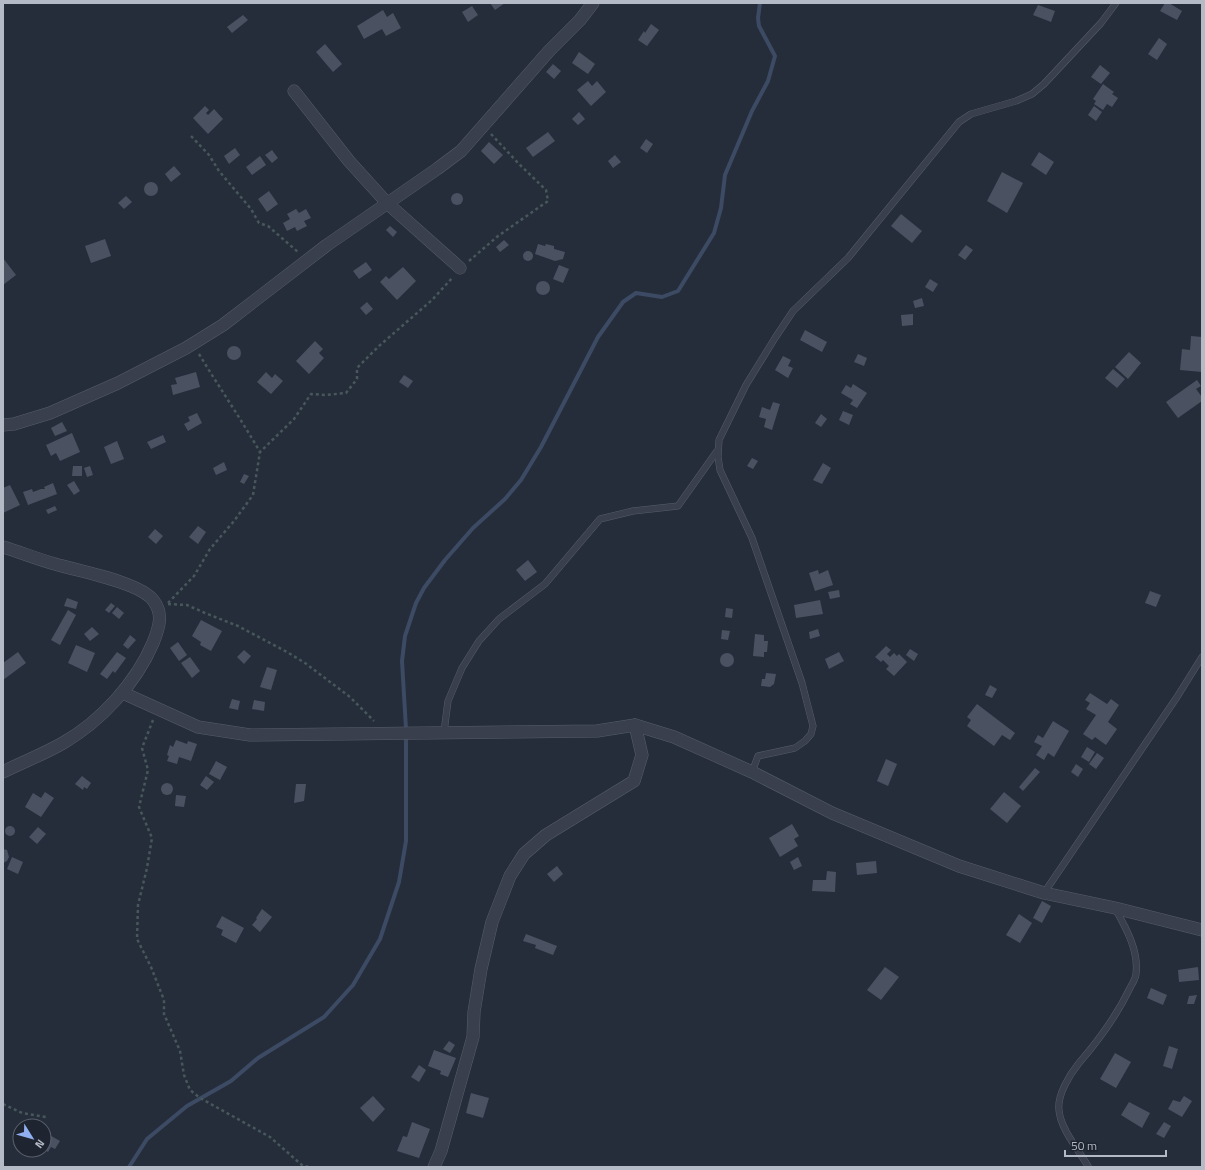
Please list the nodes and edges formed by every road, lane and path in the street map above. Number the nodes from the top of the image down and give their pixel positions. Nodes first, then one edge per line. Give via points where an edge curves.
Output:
1 (593, 3) edge
2 (1116, 3) edge
3 (294, 91) dead end
4 (484, 126) junction
5 (191, 136) dead end
6 (387, 203) junction
7 (308, 259) junction
8 (460, 268) junction
9 (193, 344) junction
10 (3, 425) edge
11 (718, 450) junction
12 (260, 452) junction
13 (3, 547) edge
14 (163, 608) junction
15 (1202, 657) edge
16 (123, 693) junction
17 (158, 708) junction
18 (634, 725) junction
19 (438, 732) junction
20 (382, 733) junction
21 (3, 772) edge
22 (752, 772) junction
23 (1044, 893) junction
24 (1115, 908) junction
25 (1202, 930) edge
26 (3, 1104) edge
27 (46, 1117) dead end
28 (1088, 1166) dead end
29 (310, 1167) edge
30 (434, 1167) edge

1 - 4 street
2 - 11 lane via 1101,23 1032,94 971,114 959,122 848,258 793,311 746,385 719,440
3 - 6 street via 349,161
4 - 6 street via 461,151
4 - 8 path via 546,190 548,201 498,236
5 - 7 path via 209,155 259,223 268,226
6 - 7 street
6 - 8 street
7 - 9 street via 223,325
8 - 12 path via 432,300 357,368 357,379 346,393 311,394 294,419
9 - 10 street via 118,383 50,413
9 - 12 path
11 - 19 lane via 678,506 633,511 600,519 545,584 499,619 479,641 462,668
11 - 22 lane via 720,470 752,538 802,683 812,726 811,734 795,748 758,756
12 - 14 path via 253,495 210,549 194,576
13 - 14 street via 127,584 142,590
14 - 16 street via 159,627 149,651
14 - 20 path via 187,605 238,626 299,659 350,697
15 - 23 lane
16 - 17 street
16 - 21 street via 96,719 64,742
17 - 20 street via 198,727 250,735
17 - 29 path via 142,748 148,770 139,807 152,838 138,905 137,939 164,1000 164,1014 180,1051 184,1075 190,1090 270,1137 303,1166
18 - 19 street via 597,731
18 - 22 street via 674,737
18 - 30 street via 642,755 634,781 546,835 524,854 510,876 492,922 481,969 473,1037 441,1151
19 - 20 street
22 - 23 street via 832,813 952,864
23 - 24 street
24 - 25 street
24 - 28 lane via 1128,932 1135,954 1136,975 1102,1037 1072,1073 1063,1089 1058,1109 1064,1126
26 - 27 path via 22,1113

